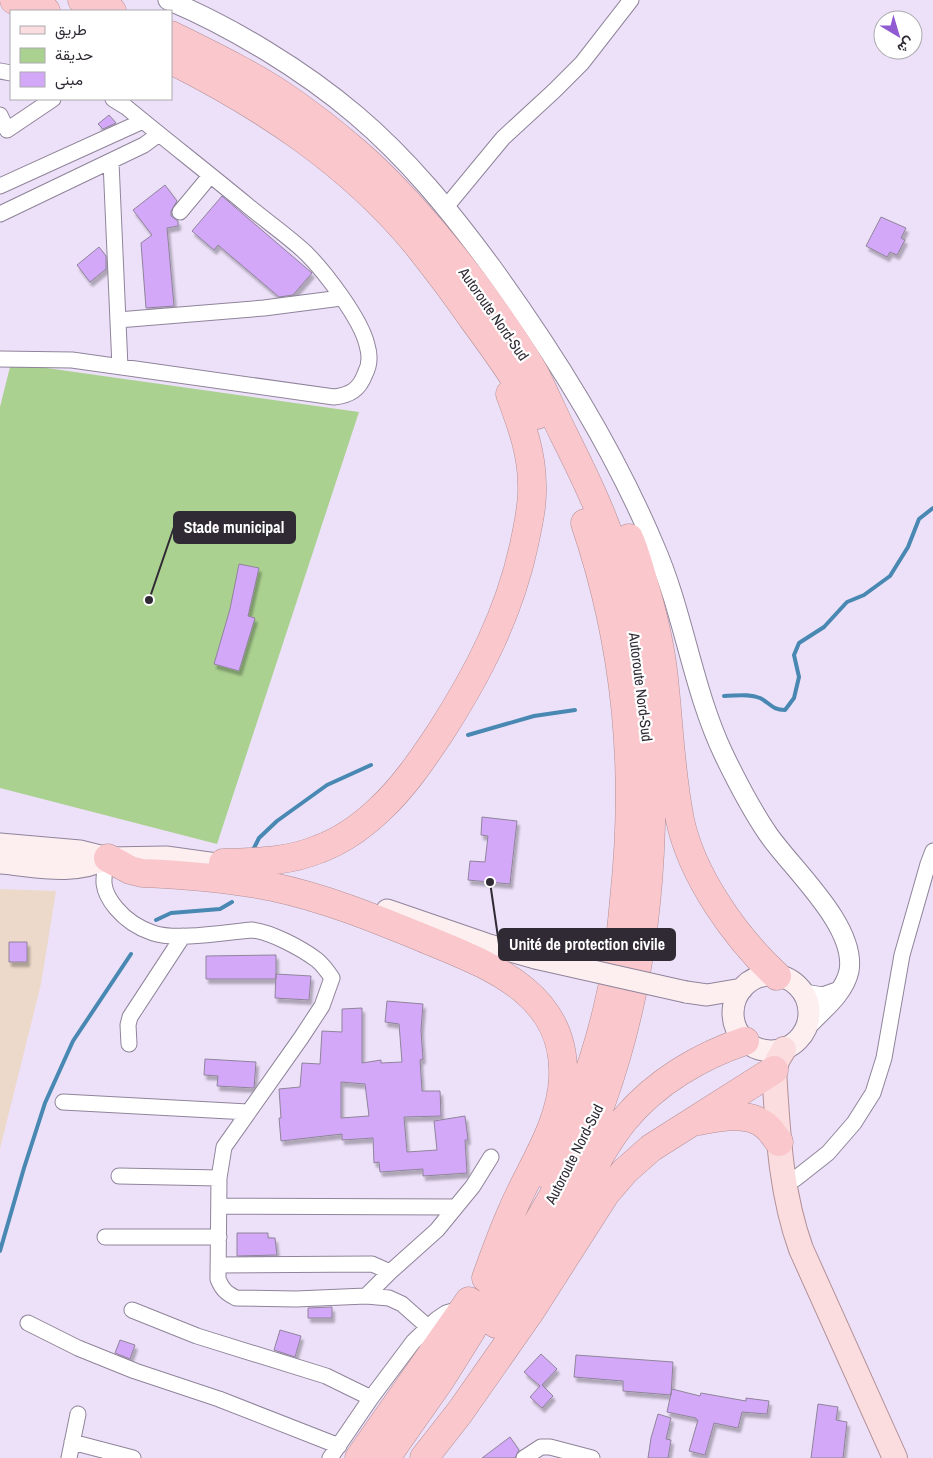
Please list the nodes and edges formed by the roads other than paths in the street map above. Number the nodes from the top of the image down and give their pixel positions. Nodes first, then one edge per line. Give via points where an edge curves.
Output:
1 (14, 0) edge
2 (82, 0) edge
3 (168, 0) edge
4 (631, 0) edge
5 (43, 10) edge
6 (109, 10) edge
7 (172, 36) edge
8 (172, 61) edge
9 (52, 100) edge
10 (115, 100) edge
11 (0, 115) edge
12 (143, 121) junction
13 (159, 134) junction
14 (111, 162) junction
15 (210, 176) junction
16 (0, 186) edge
17 (446, 207) junction
18 (180, 212) dead end
19 (0, 214) edge
20 (342, 298) junction
21 (118, 320) junction
22 (491, 344) junction
23 (0, 360) edge
24 (120, 366) junction
25 (550, 406) junction
26 (0, 844) edge
27 (933, 851) edge
28 (108, 858) junction
29 (0, 863) edge
30 (223, 863) junction
31 (183, 936) junction
32 (777, 976) junction
33 (742, 989) junction
34 (841, 991) junction
35 (804, 994) junction
36 (707, 996) junction
37 (806, 1027) junction
38 (129, 1044) dead end
39 (760, 1046) junction
40 (62, 1102) dead end
41 (248, 1112) junction
42 (693, 1122) junction
43 (779, 1142) junction
44 (491, 1157) dead end
45 (119, 1176) dead end
46 (219, 1178) junction
47 (783, 1180) junction
48 (219, 1206) junction
49 (456, 1207) junction
50 (105, 1237) dead end
51 (219, 1237) junction
52 (218, 1265) junction
53 (390, 1272) junction
54 (486, 1278) junction
55 (366, 1296) junction
56 (464, 1308) junction
57 (132, 1310) dead end
58 (28, 1323) dead end
59 (428, 1327) junction
60 (371, 1398) junction
61 (78, 1414) dead end
62 (72, 1442) junction
63 (343, 1454) edge
64 (69, 1458) edge
65 (133, 1458) edge
66 (386, 1458) edge
67 (401, 1458) edge
68 (424, 1458) edge
69 (524, 1458) edge
70 (592, 1458) edge
71 (895, 1458) edge

1 - 5 highway
2 - 6 highway
3 - 17 street via 286,62 355,114 424,180
4 - 17 street via 582,63 503,138
7 - 25 highway, Autoroute Nord-Sud via 283,95 356,151 393,187 455,258 500,319 534,373
8 - 22 highway, Autoroute Nord-Sud via 273,117 344,171 414,242
9 - 11 street via 7,130
10 - 12 street
12 - 13 street
12 - 16 street
13 - 14 street
13 - 15 street
14 - 19 street
14 - 21 street
15 - 18 street
15 - 20 street via 306,253
17 - 34 street via 556,360 620,470 662,564 710,725 725,758 746,800 770,836 830,913 845,938 850,958
20 - 21 street
20 - 24 street via 360,327 370,358 362,383 346,395 334,397
21 - 24 street
22 - 30 highway via 525,434 530,452 532,486 530,516 518,574 500,625 481,665 423,759 379,811 352,832 320,849 290,859
22 - 54 highway, Autoroute Nord-Sud via 544,428 582,515 605,587 621,661 627,717 630,833 620,944 596,1052 546,1175
23 - 24 street via 72,360
25 - 32 highway via 577,438 602,478 632,546 652,608 662,660 680,822 692,856 723,912 752,951
25 - 66 highway, Autoroute Nord-Sud via 588,482 616,556 643,681 651,821 639,956 615,1062 580,1148 441,1379
26 - 28 main road via 80,851
27 - 47 street via 902,955 884,1058 873,1093 854,1123 828,1153 795,1179
28 - 29 main road via 90,866 70,869
28 - 30 main road via 166,857
28 - 31 street via 104,889 123,916 154,934
28 - 54 highway via 142,873 223,879 319,899 482,962 512,979 533,998 558,1035 563,1078 561,1099 544,1147 512,1211
30 - 36 main road, bridge via 312,885 534,958
31 - 38 street via 130,1017
31 - 41 street via 263,931 317,960 332,978 312,1022
32 - 33 main road via 758,978
32 - 35 main road via 792,982
33 - 36 main road
33 - 39 main road via 735,1003
34 - 35 street via 823,997
34 - 37 street
35 - 37 main road via 809,1016
36 - 39 main road
37 - 39 main road via 794,1044
39 - 42 highway
39 - 43 main road
39 - 67 highway via 710,1056 662,1083 625,1119 544,1253 433,1417
40 - 41 street
41 - 46 street via 224,1147
42 - 43 highway via 739,1117 766,1126
42 - 68 highway via 651,1148 606,1193 530,1312
43 - 47 main road
44 - 49 street via 474,1186
45 - 46 street
46 - 48 street
47 - 71 main road via 801,1249
48 - 49 street
48 - 51 street
49 - 53 street via 437,1230
50 - 51 street
51 - 52 street
52 - 53 street via 372,1264
52 - 55 street via 222,1288 236,1298
53 - 55 street
54 - 56 highway, Autoroute Nord-Sud
55 - 59 street via 389,1298 402,1304
56 - 59 street via 446,1313
56 - 63 highway, Autoroute Nord-Sud
57 - 60 street via 197,1336 326,1376
58 - 63 street via 78,1348 136,1372 219,1399
59 - 60 street
60 - 63 street
61 - 62 street
62 - 64 street
62 - 65 street
69 - 70 street via 541,1447

